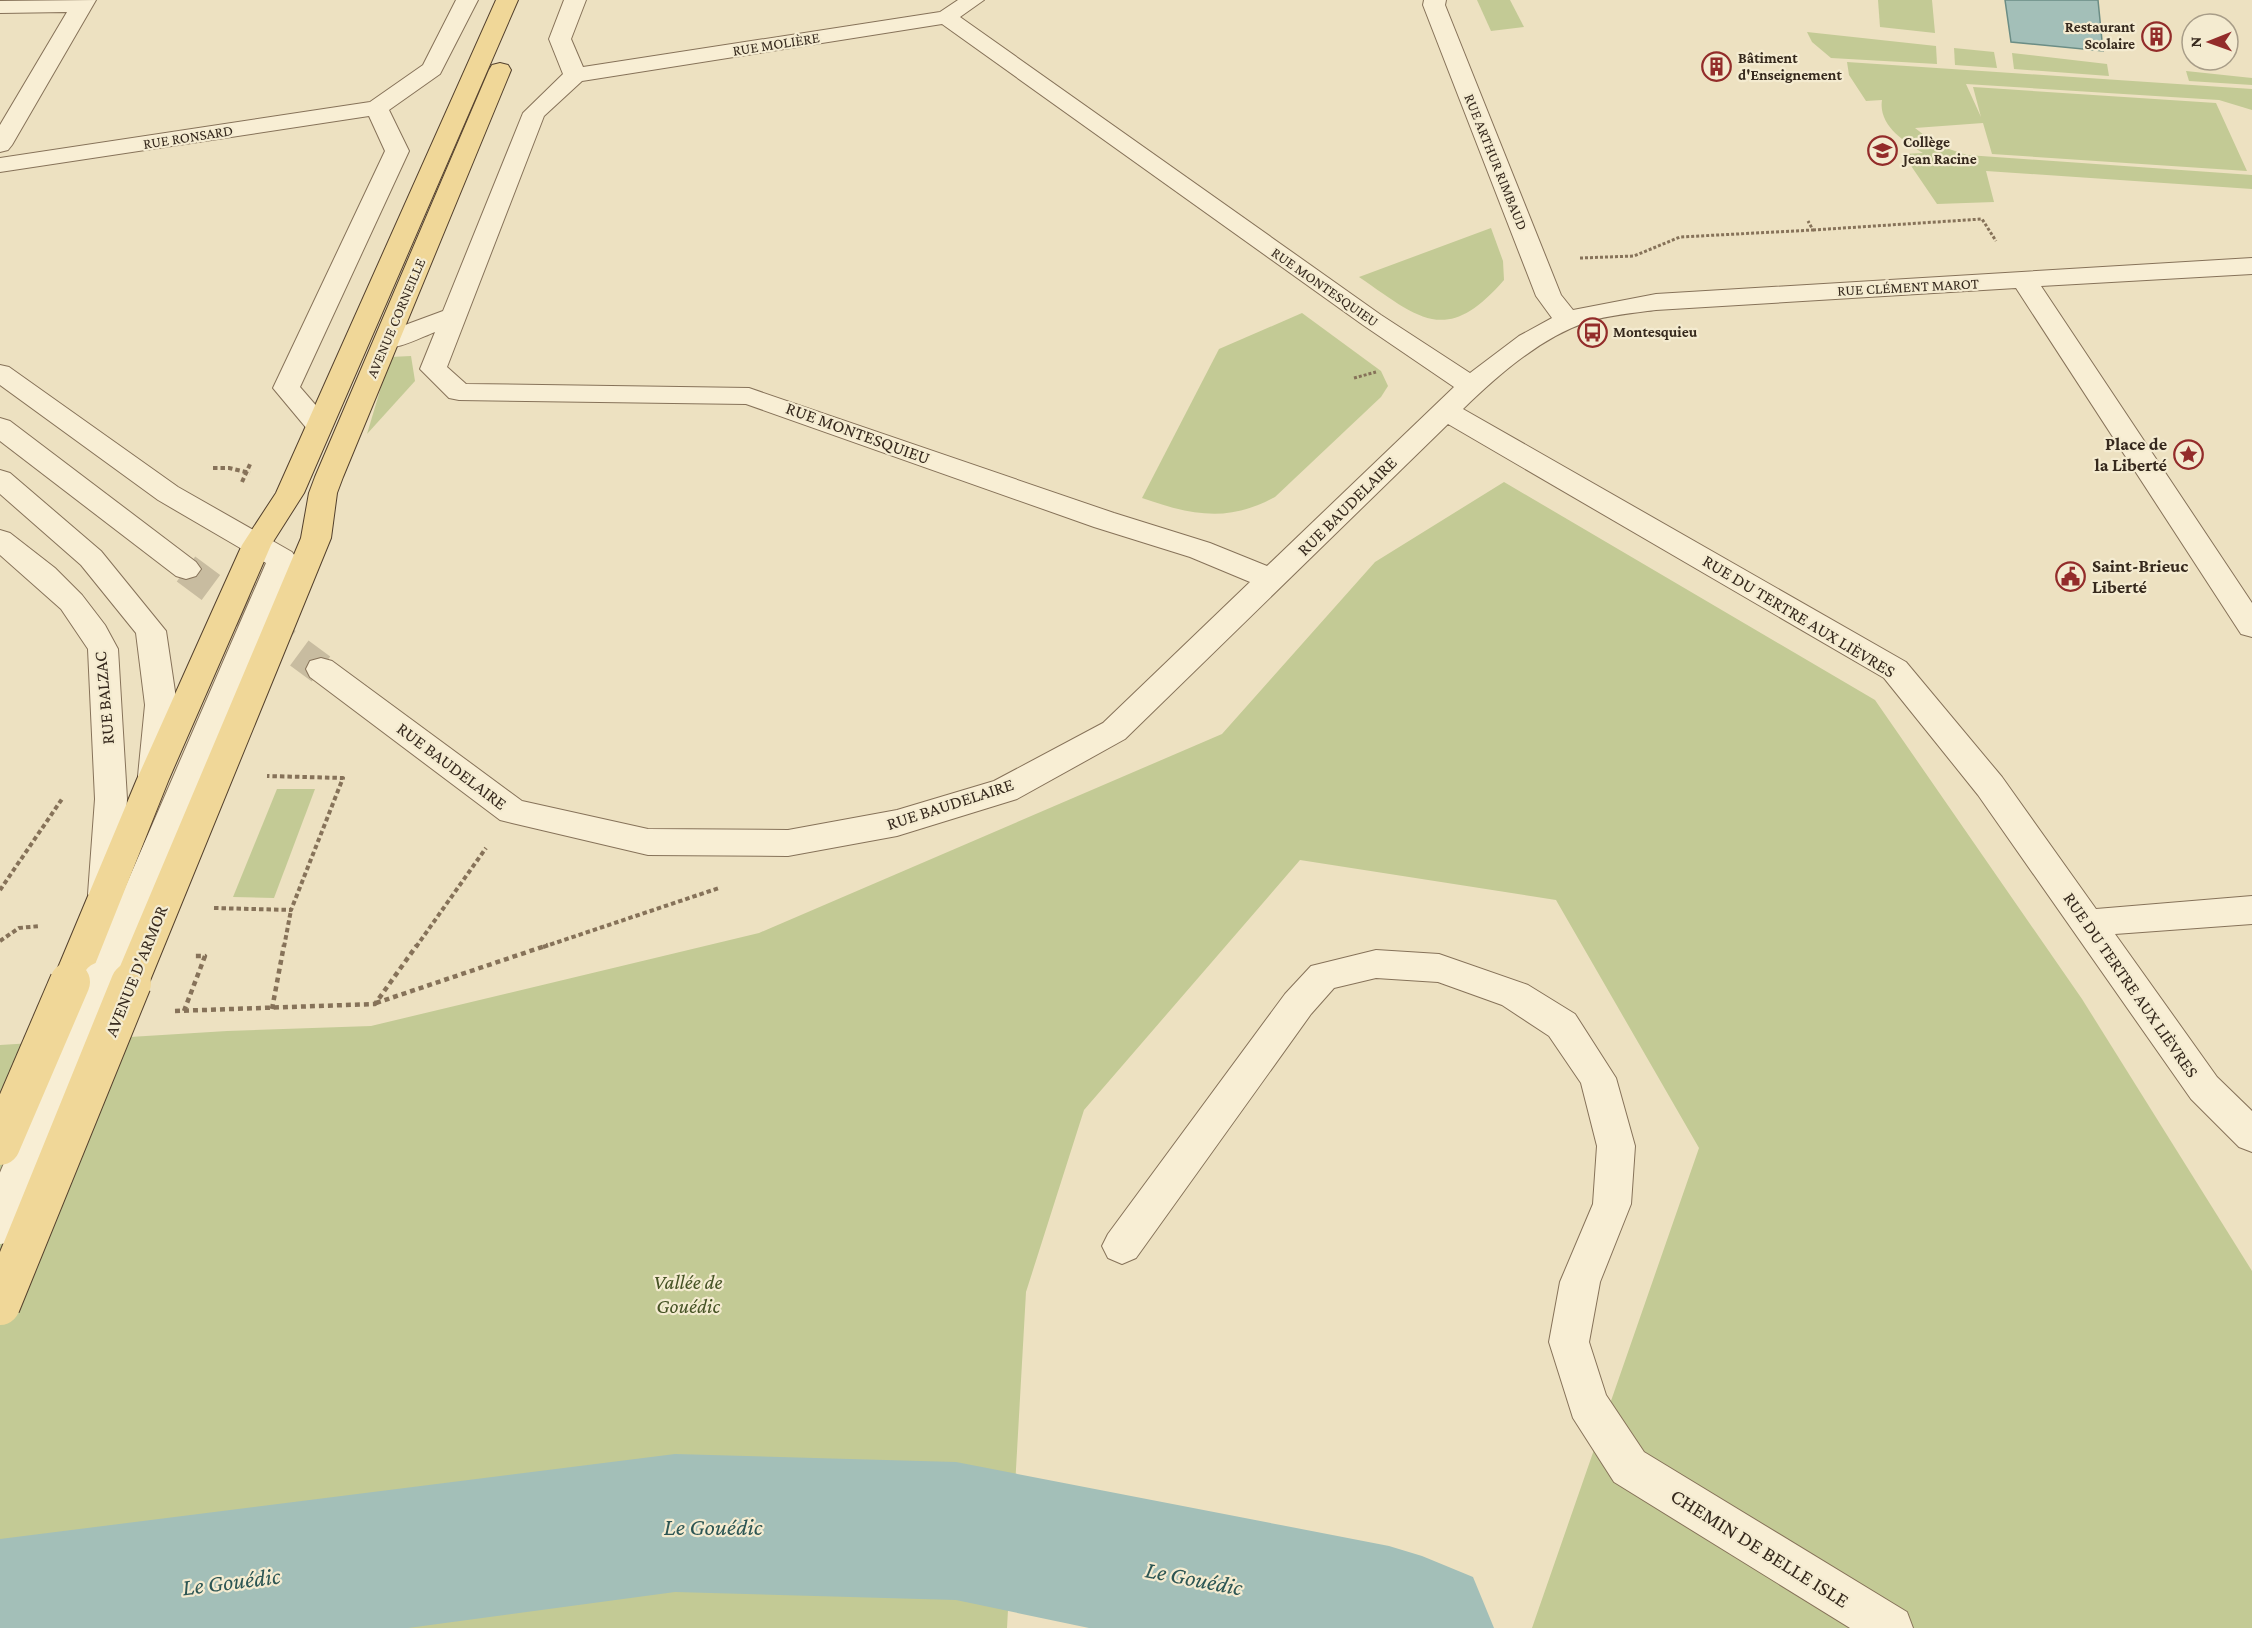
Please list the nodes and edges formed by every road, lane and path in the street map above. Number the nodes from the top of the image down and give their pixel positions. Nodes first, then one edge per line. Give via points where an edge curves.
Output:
1 (467, 0) edge
2 (507, 0) edge
3 (530, 0) edge
4 (575, 0) edge
5 (972, 0) edge
6 (1436, 0) edge
7 (84, 2) edge
8 (0, 7) edge
9 (946, 17) junction
10 (575, 75) junction
11 (377, 108) junction
12 (0, 145) edge
13 (0, 165) edge
14 (1808, 221) dead end
15 (1813, 230) junction
16 (2001, 247) dead end
17 (2252, 266) edge
18 (1542, 278) junction
19 (2024, 280) junction
20 (453, 316) junction
21 (1567, 320) junction
22 (387, 341) junction
23 (1381, 371) dead end
24 (0, 373) edge
25 (1354, 378) dead end
26 (1471, 386) junction
27 (1444, 410) junction
28 (318, 424) junction
29 (0, 427) edge
30 (206, 468) dead end
31 (296, 477) junction
32 (0, 479) edge
33 (0, 540) edge
34 (257, 545) junction
35 (186, 569) tunnel mouth
36 (1272, 580) junction
37 (230, 605) joint
38 (2252, 627) edge
39 (274, 638) joint
40 (321, 669) tunnel mouth
41 (266, 776) dead end
42 (166, 789) junction
43 (63, 797) dead end
44 (512, 811) junction
45 (184, 856) junction
46 (722, 886) dead end
47 (0, 890) edge
48 (105, 898) junction
49 (210, 908) dead end
50 (291, 910) junction
51 (2252, 910) edge
52 (2086, 923) junction
53 (44, 926) dead end
54 (0, 941) edge
55 (205, 956) dead end
56 (101, 982) junction
57 (375, 1004) junction
58 (272, 1009) junction
59 (173, 1011) dead end
60 (184, 1011) junction
61 (2252, 1136) edge
62 (0, 1145) edge
63 (0, 1224) edge
64 (1122, 1246) dead end
65 (0, 1305) edge
66 (1891, 1628) edge

1 - 11 street via 432,69
2 - 28 main road, AVENUE CORNEILLE
3 - 22 main road, AVENUE CORNEILLE
4 - 10 street via 560,39
5 - 9 street, RUE MOLIÈRE
6 - 18 street, RUE ARTHUR RIMBAUD via 1434,5
7 - 8 street
7 - 12 street
9 - 10 street, RUE MOLIÈRE
9 - 26 street, RUE MONTESQUIEU
10 - 20 street via 534,113
11 - 13 street, RUE RONSARD
11 - 28 street via 397,151 286,388
14 - 15 path
15 - 16 path via 1982,219
15 - 18 path via 1680,237 1634,256 1576,259
17 - 19 street, RUE CLÉMENT MAROT
18 - 21 street, RUE ARTHUR RIMBAUD via 1549,296
19 - 21 street, RUE CLÉMENT MAROT via 1656,302 1610,308
19 - 38 street
20 - 22 street
20 - 36 street, RUE MONTESQUIEU via 433,369 459,392 749,396 1200,550
21 - 26 street, RUE BAUDELAIRE via 1522,345
22 - 39 main road, AVENUE CORNEILLE via 326,485 316,538
23 - 25 path
24 - 34 street via 152,483
26 - 27 street, RUE BAUDELAIRE
27 - 36 street, RUE BAUDELAIRE
27 - 52 street, RUE DU TERTRE AUX LIÈVRES via 1895,670 1990,786
28 - 31 main road, AVENUE CORNEILLE
29 - 35 street
30 - 31 path
31 - 34 main road, AVENUE CORNEILLE
32 - 42 street via 91,558 151,631
33 - 48 street, RUE BALZAC via 53,581 96,633 103,649 111,799
34 - 37 main road, AVENUE CORNEILLE
34 - 42 street via 282,559
36 - 44 street, RUE BAUDELAIRE via 1114,731 1005,790 983,797 897,823 788,843 648,842
37 - 42 main road, AVENUE D'ARMOR
39 - 45 main road, AVENUE D'ARMOR
40 - 44 street, RUE BAUDELAIRE
41 - 50 path via 344,778
42 - 45 street
42 - 48 main road, AVENUE D'ARMOR
42 - 56 street via 147,870
43 - 47 path
44 - 57 path
45 - 56 main road, AVENUE D'ARMOR
46 - 57 path
48 - 56 main road, AVENUE D'ARMOR
49 - 50 path
50 - 58 path
51 - 52 street
52 - 61 street, RUE DU TERTRE AUX LIÈVRES via 2204,1088
53 - 54 path via 19,928
55 - 60 path
56 - 62 main road, AVENUE D'ARMOR, bridge
56 - 63 street, bridge
56 - 65 main road, AVENUE D'ARMOR, bridge
57 - 58 path
58 - 60 path
59 - 60 path
64 - 66 street, CHEMIN DE BELLE ISLE via 1298,1004 1323,976 1376,964 1439,968 1515,995 1562,1025 1598,1078 1616,1146 1612,1204 1580,1282 1569,1342 1588,1404 1629,1467

